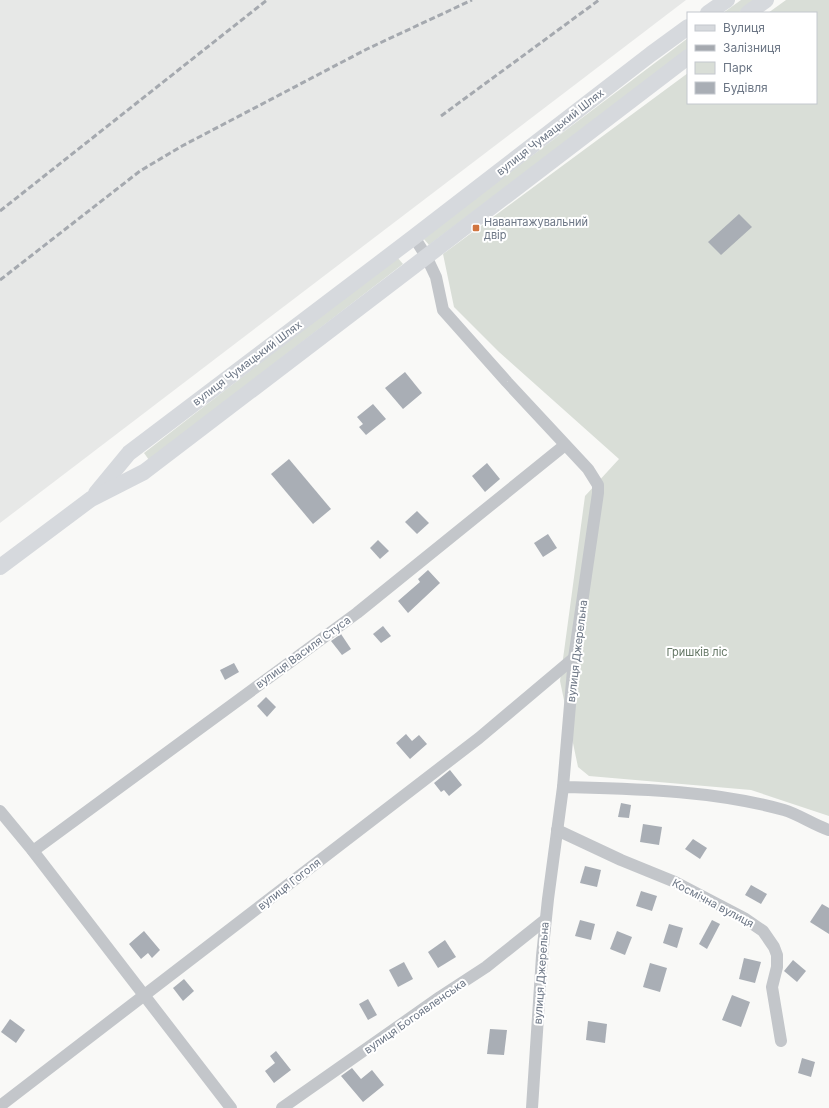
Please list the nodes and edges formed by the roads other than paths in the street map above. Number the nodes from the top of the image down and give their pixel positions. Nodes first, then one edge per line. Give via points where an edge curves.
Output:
1 (727, 0) edge
2 (766, 0) edge
3 (709, 12) edge
4 (749, 12) edge
5 (687, 28) edge
6 (687, 58) edge
7 (414, 237) junction
8 (426, 256) junction
9 (565, 444) junction
10 (91, 499) junction
11 (0, 567) edge
12 (574, 658) junction
13 (562, 787) junction
14 (0, 811) edge
15 (557, 830) junction
16 (829, 830) edge
17 (33, 851) junction
18 (546, 920) junction
19 (145, 995) junction
20 (782, 1041) dead end
21 (0, 1106) edge
22 (231, 1108) edge
23 (282, 1108) edge
24 (532, 1108) edge

1 - 3 main road
2 - 4 main road
5 - 7 main road, вулиця Чумацький Шлях
6 - 8 main road, вулиця Чумацький Шлях
7 - 8 street
7 - 10 main road, вулиця Чумацький Шлях via 129,452
8 - 9 street, вулиця Джерельна via 436,277 443,310
8 - 10 main road, вулиця Чумацький Шлях via 144,472
9 - 12 street, вулиця Джерельна via 588,469 598,485
9 - 17 street, вулиця Василя Стуса via 357,613
10 - 11 main road, вулиця Чумацький Шлях
12 - 13 street, вулиця Джерельна
12 - 19 street, вулиця Гоголя via 479,738
13 - 15 street, вулиця Джерельна
13 - 16 street via 697,793 786,810
14 - 17 street
15 - 18 street, вулиця Джерельна
15 - 20 street, Космічна вулиця via 675,882 744,918 763,931 777,955 772,987
17 - 19 street
18 - 23 street, вулиця Богоявленська via 486,967
18 - 24 street, вулиця Джерельна
19 - 21 street, вулиця Гоголя
19 - 22 street

